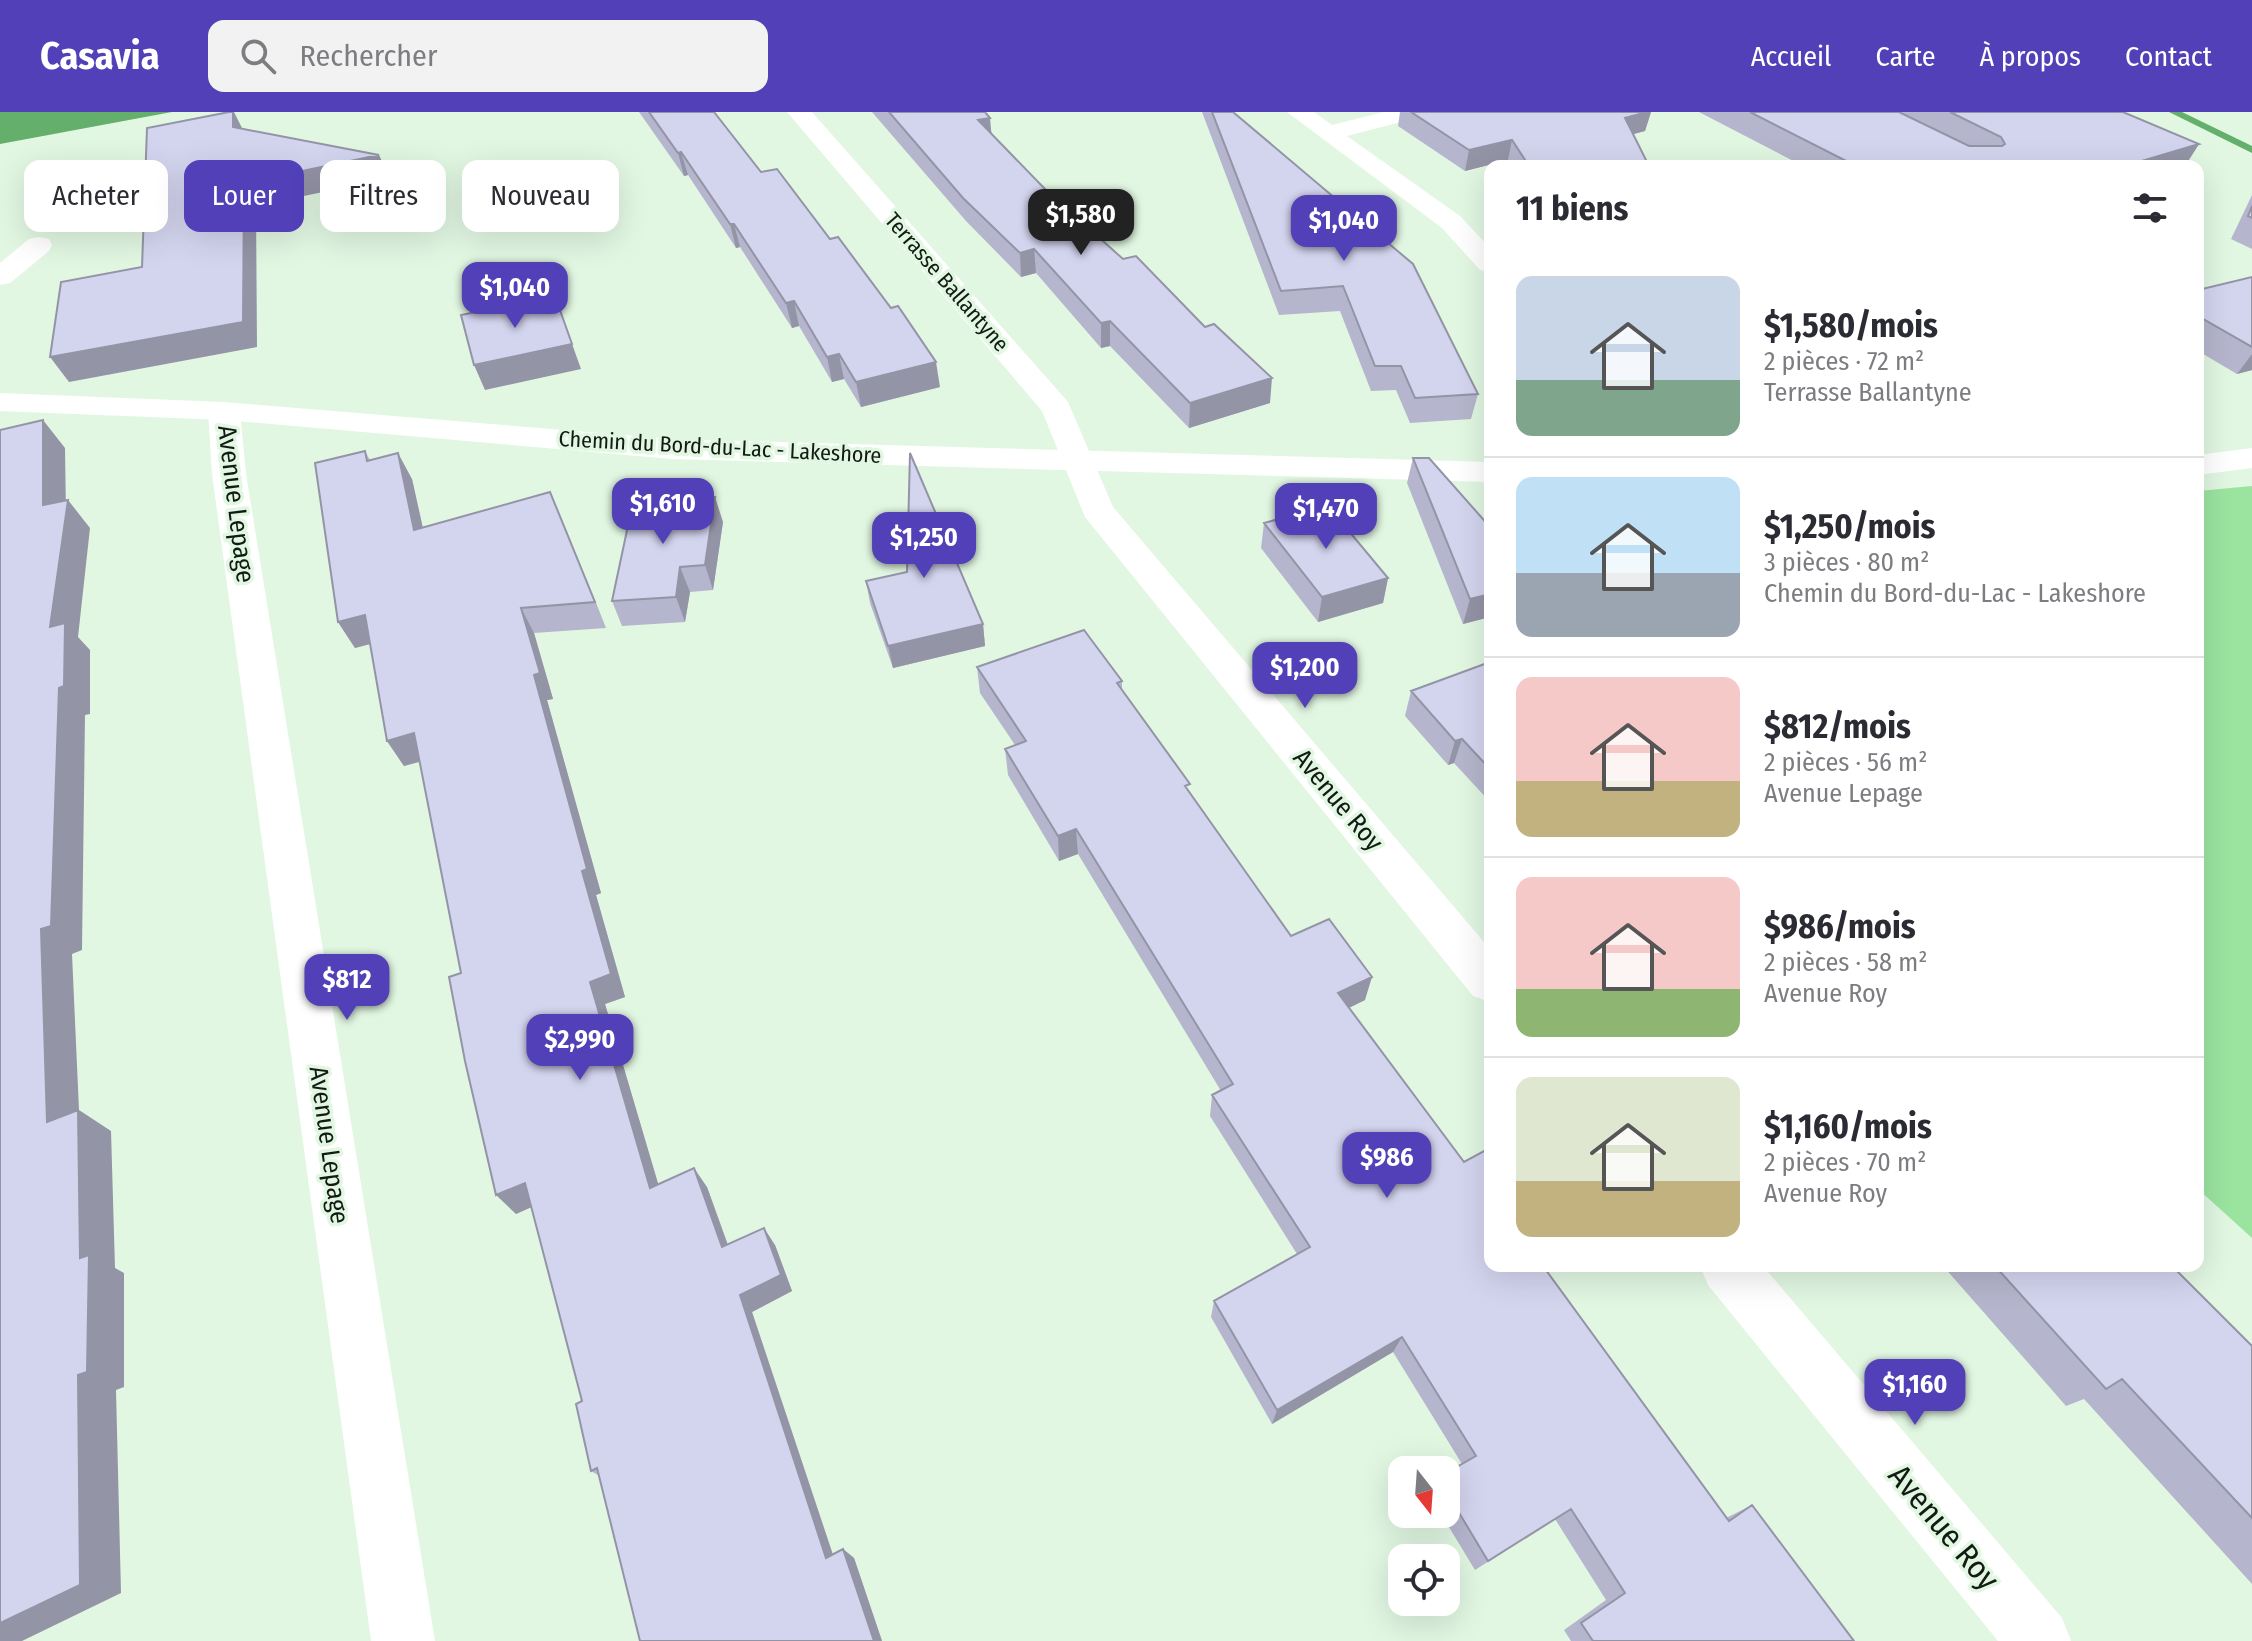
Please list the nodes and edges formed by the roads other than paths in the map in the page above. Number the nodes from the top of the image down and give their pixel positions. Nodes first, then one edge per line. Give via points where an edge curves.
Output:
1 (799, 112) edge
2 (1299, 112) edge
3 (1412, 112) edge
4 (1329, 133) junction
5 (39, 245) dead end
6 (1484, 258) edge
7 (0, 277) edge
8 (0, 402) edge
9 (224, 411) junction
10 (2252, 458) edge
11 (1078, 462) junction
12 (2204, 464) edge
13 (1484, 472) edge
14 (1484, 975) edge
15 (1732, 1272) edge
16 (403, 1641) edge
17 (2039, 1641) edge

1 - 11 street, Terrasse Ballantyne via 1057,409
2 - 4 street
3 - 4 street
4 - 6 street via 1451,222
5 - 7 street
8 - 9 street, Chemin du Bord-du-Lac - Lakeshore
9 - 11 street, Chemin du Bord-du-Lac - Lakeshore via 673,449
9 - 16 street, Avenue Lepage via 231,490
10 - 12 street
11 - 13 street, Chemin du Bord-du-Lac - Lakeshore
11 - 14 street, Avenue Roy via 1097,510
15 - 17 street, Avenue Roy

